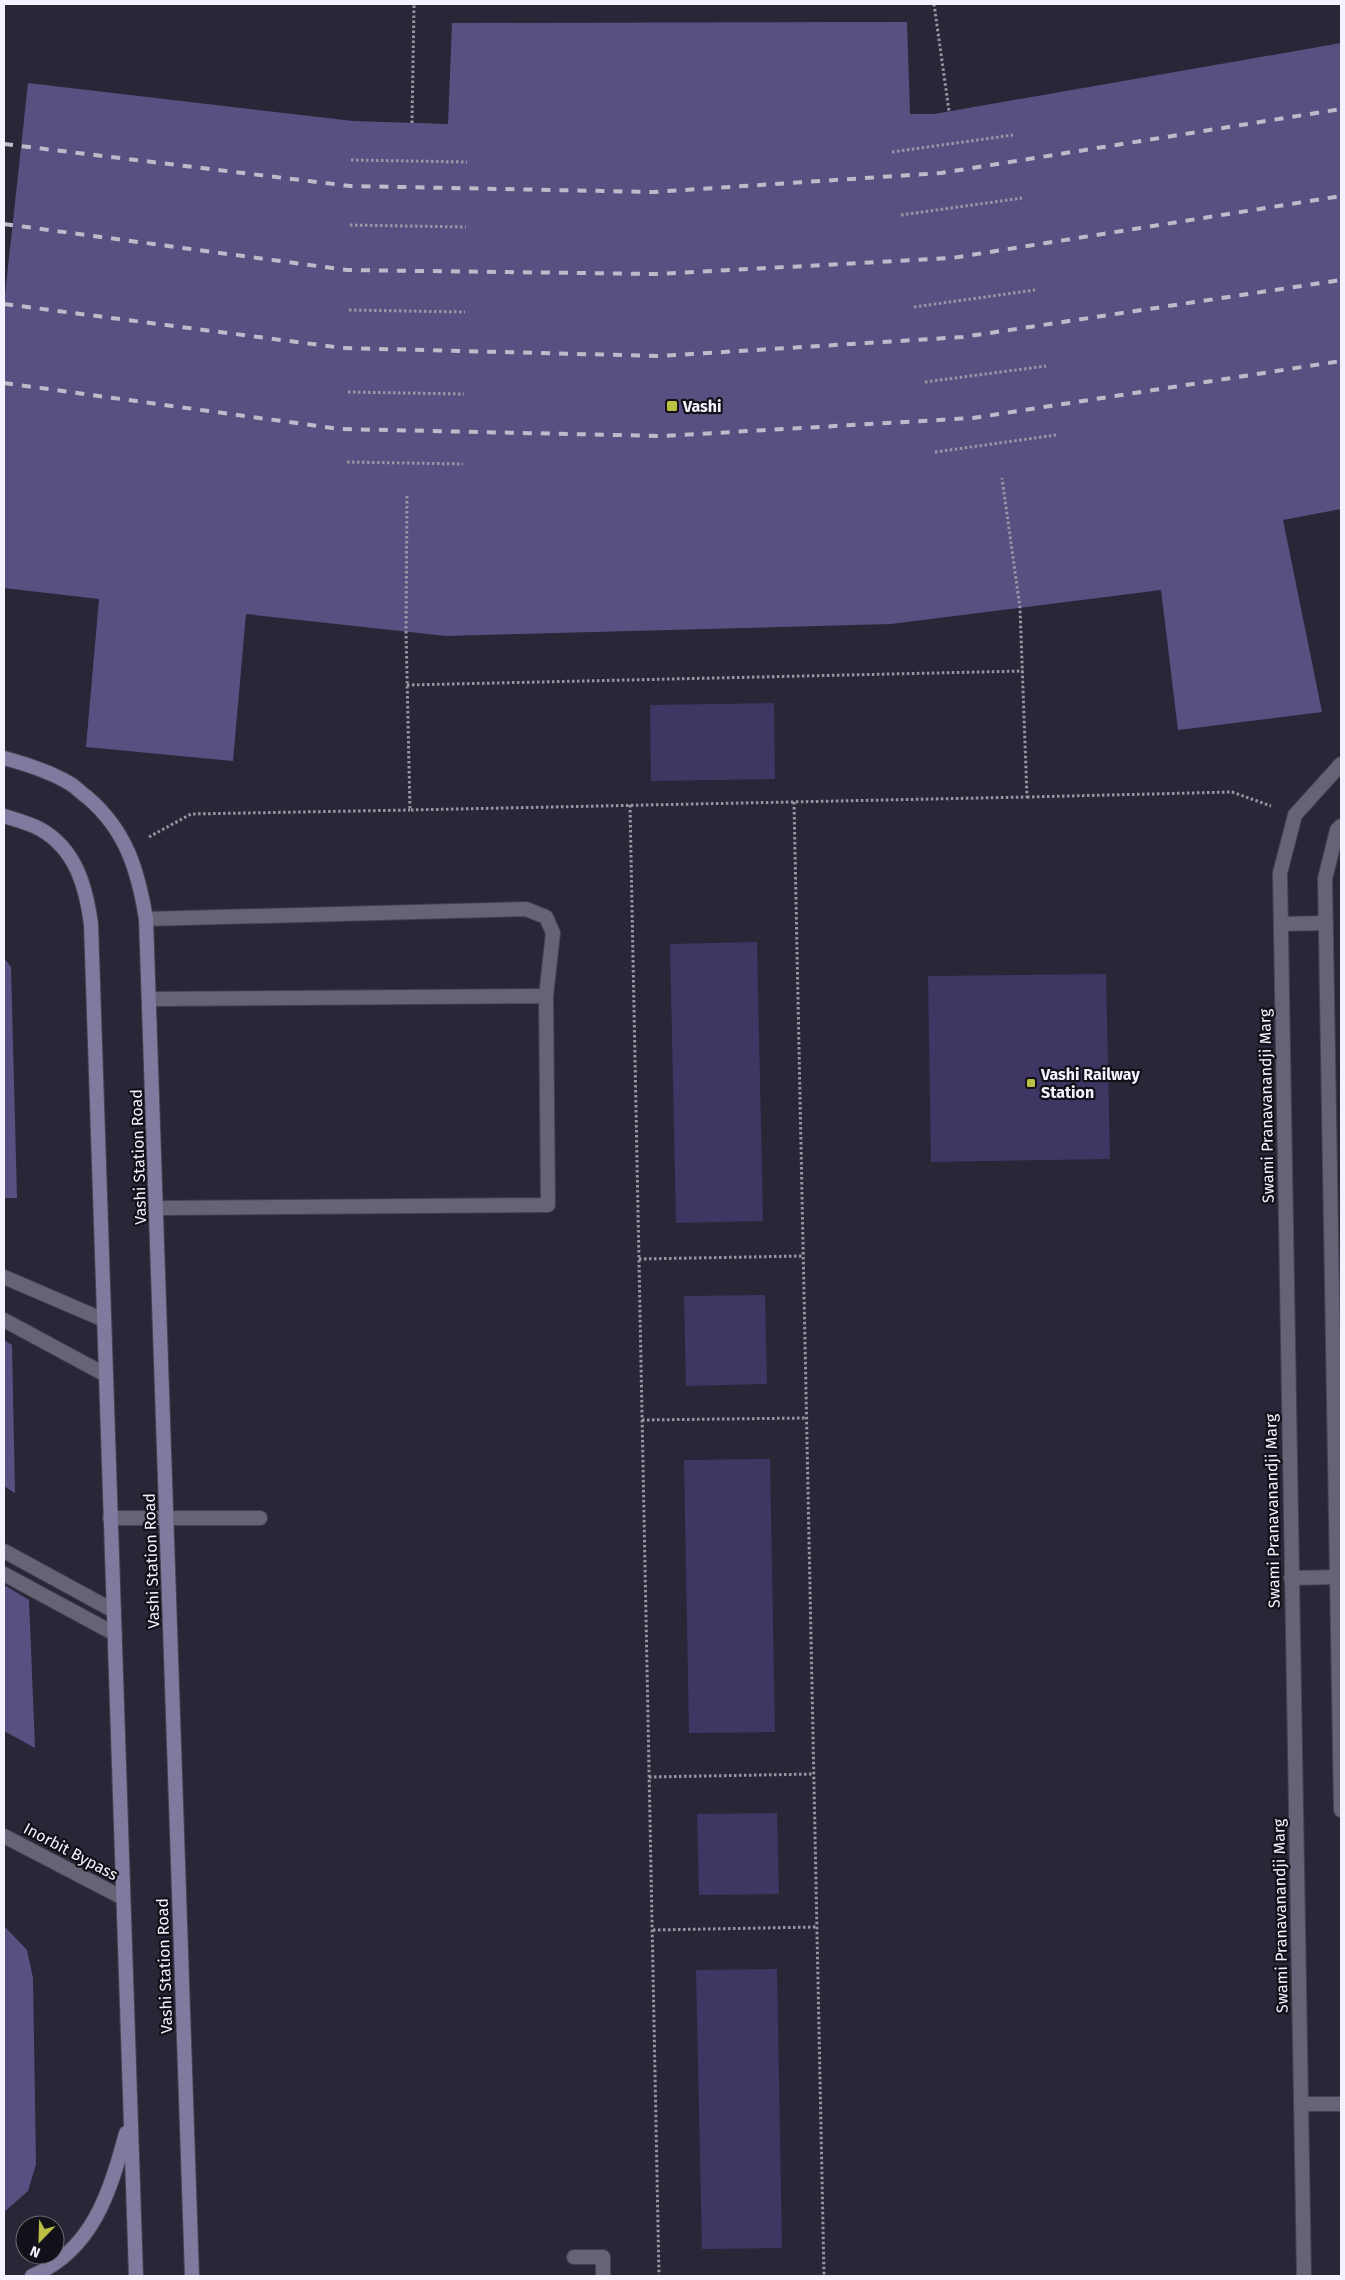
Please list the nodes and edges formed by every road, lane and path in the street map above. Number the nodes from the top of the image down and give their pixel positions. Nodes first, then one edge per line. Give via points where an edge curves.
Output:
1 (414, 4) edge
2 (934, 4) edge
3 (949, 111) dead end
4 (412, 122) dead end
5 (1013, 136) dead end
6 (892, 152) dead end
7 (351, 160) dead end
8 (467, 162) dead end
9 (1022, 198) dead end
10 (901, 215) dead end
11 (350, 225) dead end
12 (466, 227) dead end
13 (1035, 290) dead end
14 (914, 307) dead end
15 (349, 310) dead end
16 (465, 312) dead end
17 (1046, 366) dead end
18 (925, 382) dead end
19 (348, 392) dead end
20 (464, 394) dead end
21 (1056, 435) dead end
22 (935, 452) dead end
23 (347, 462) dead end
24 (463, 464) dead end
25 (1002, 478) dead end
26 (407, 496) dead end
27 (1023, 672) junction
28 (407, 685) junction
29 (4, 758) edge
30 (1341, 764) edge
31 (1027, 797) junction
32 (794, 802) junction
33 (630, 805) junction
34 (410, 810) junction
35 (1295, 815) junction
36 (4, 816) edge
37 (1341, 826) edge
38 (128, 848) junction
39 (146, 919) junction
40 (1326, 923) junction
41 (1281, 924) junction
42 (546, 996) junction
43 (150, 998) junction
44 (157, 1208) junction
45 (804, 1256) junction
46 (639, 1259) junction
47 (4, 1278) edge
48 (4, 1320) edge
49 (104, 1320) junction
50 (106, 1375) junction
51 (807, 1418) junction
52 (642, 1420) junction
53 (110, 1518) junction
54 (260, 1518) dead end
55 (167, 1519) junction
56 (4, 1551) edge
57 (4, 1574) edge
58 (1291, 1578) junction
59 (1337, 1578) junction
60 (114, 1611) junction
61 (115, 1634) junction
62 (1340, 1688) edge
63 (1341, 1760) edge
64 (814, 1774) junction
65 (650, 1777) junction
66 (1341, 1810) edge
67 (4, 1836) edge
68 (123, 1898) junction
69 (817, 1927) junction
70 (653, 1930) junction
71 (1301, 2104) junction
72 (1341, 2104) edge
73 (130, 2116) junction
74 (574, 2258) dead end
75 (32, 2276) edge
76 (136, 2276) edge
77 (192, 2276) edge
78 (603, 2276) edge
79 (660, 2276) edge
80 (824, 2276) edge
81 (1304, 2276) edge

1 - 4 path
2 - 3 path
5 - 6 path
7 - 8 path
9 - 10 path
11 - 12 path
13 - 14 path
15 - 16 path
17 - 18 path
19 - 20 path
21 - 22 path
23 - 24 path
25 - 27 path via 1020,608
26 - 28 path
27 - 28 path
27 - 31 path
28 - 34 path
29 - 38 main road, Vashi Station Road via 70,783 102,810
30 - 35 street, Swami Pranavanandji Marg
31 - 32 path
31 - 35 path via 1232,792
32 - 33 path
32 - 45 path
33 - 34 path
33 - 46 path
34 - 38 path via 191,814
35 - 41 street, Swami Pranavanandji Marg via 1280,873
36 - 49 main road via 41,830 62,847 80,873 87,896 91,924
37 - 40 street via 1337,830 1325,879
38 - 39 main road, Vashi Station Road via 140,885
39 - 42 street via 526,909 546,917 553,932
39 - 43 main road, Vashi Station Road
40 - 41 street
40 - 59 street
41 - 58 street, Swami Pranavanandji Marg
42 - 43 street
42 - 44 street via 548,1205
43 - 44 main road, Vashi Station Road
44 - 55 main road, Vashi Station Road
45 - 46 path
45 - 51 path
46 - 52 path
47 - 49 street
48 - 50 street
49 - 50 main road
50 - 53 main road
51 - 52 path
51 - 64 path
52 - 65 path
53 - 55 street
53 - 60 main road
54 - 55 street
55 - 77 main road, Vashi Station Road
56 - 60 street
57 - 61 street
58 - 59 street
58 - 71 street, Swami Pranavanandji Marg
59 - 62 street
60 - 61 main road
61 - 68 main road
62 - 63 street
63 - 66 street
64 - 65 path
64 - 69 path
65 - 70 path
67 - 68 street, Inorbit Bypass
68 - 73 main road
69 - 70 path
69 - 80 path
70 - 79 path
71 - 72 street
71 - 81 street, Swami Pranavanandji Marg
73 - 75 main road via 114,2179 97,2217 75,2247 47,2270
73 - 76 main road
74 - 78 street via 603,2257

